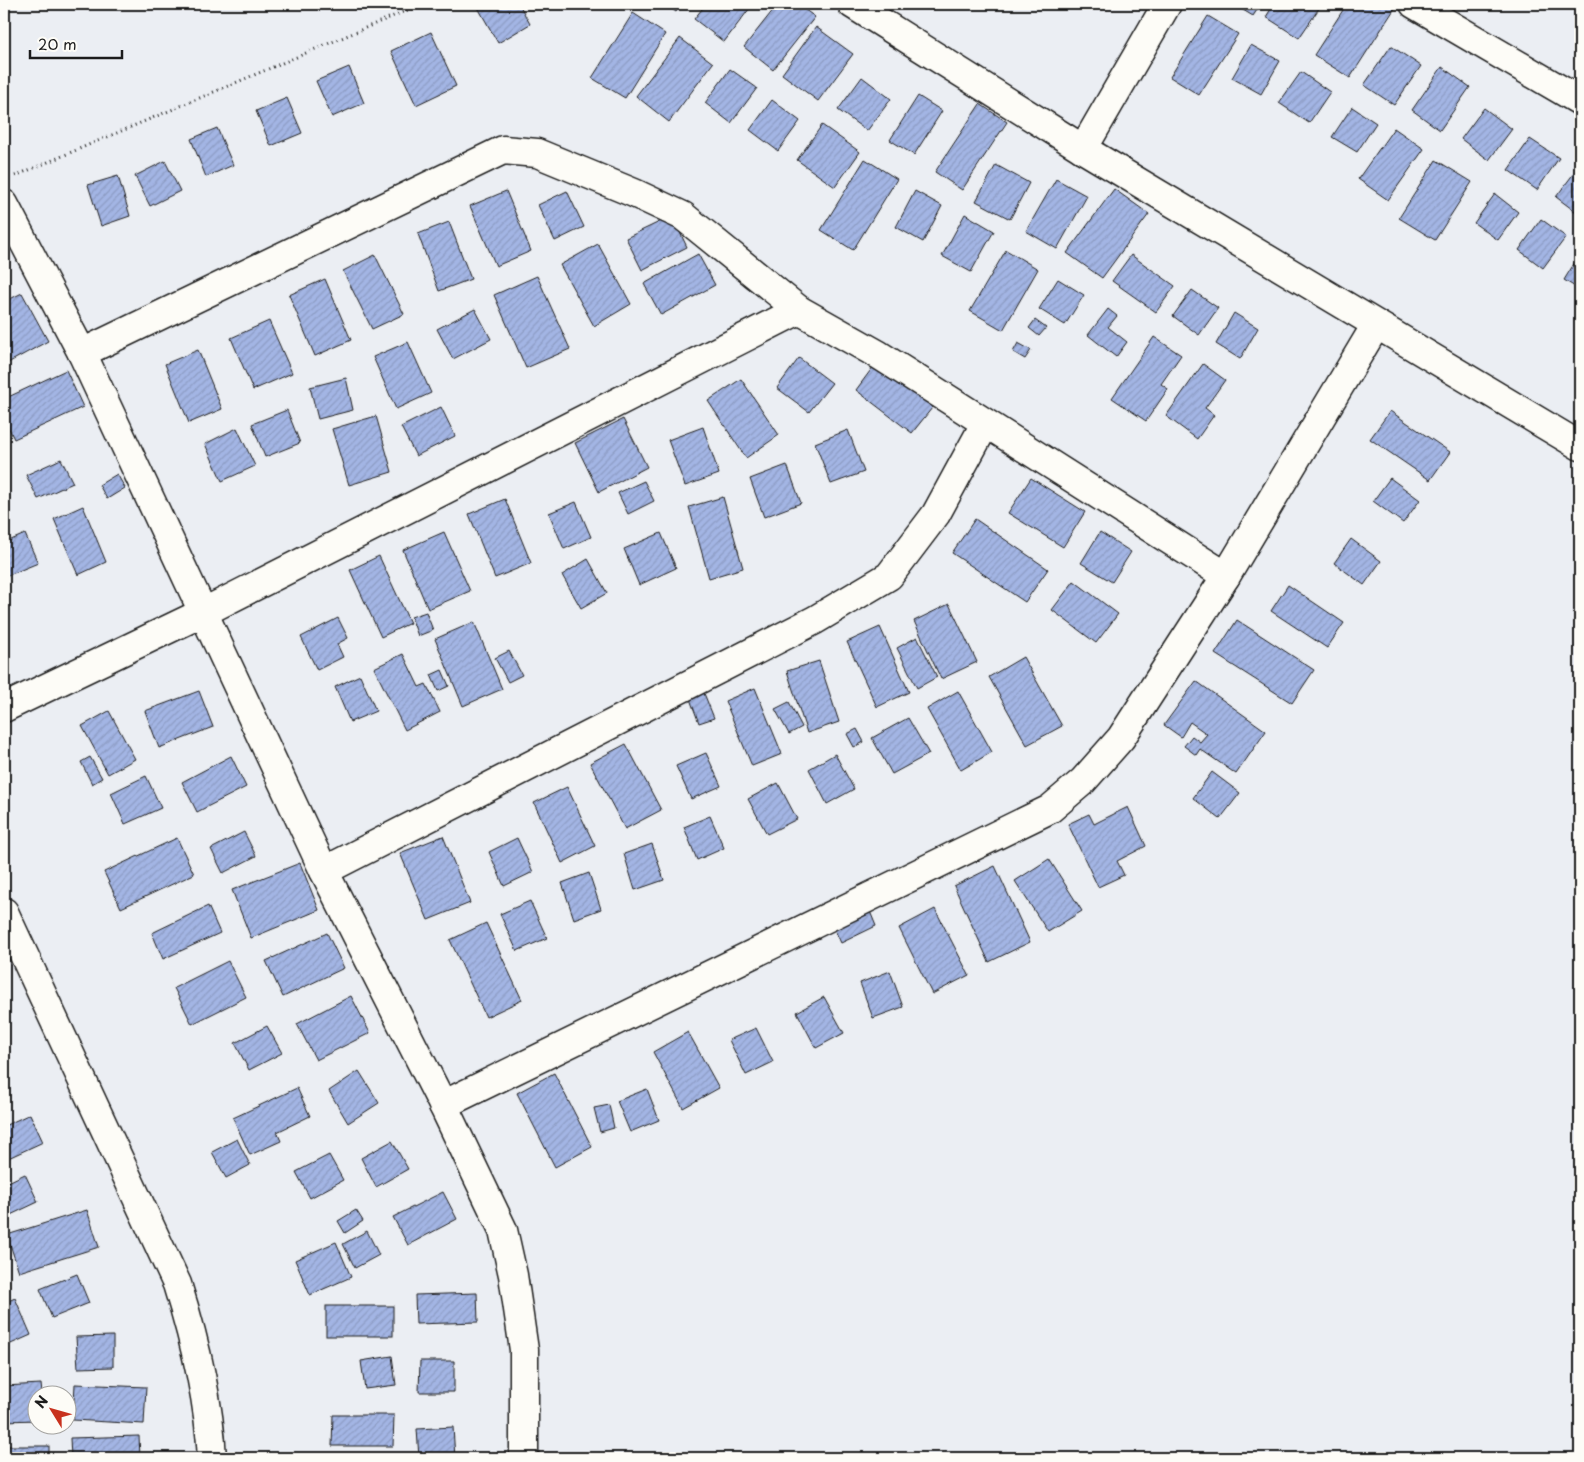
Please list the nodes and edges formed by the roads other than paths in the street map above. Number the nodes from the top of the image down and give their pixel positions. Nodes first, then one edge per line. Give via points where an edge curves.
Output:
1 (852, 4) edge
2 (1167, 4) edge
3 (1414, 4) edge
4 (1580, 101) edge
5 (1083, 149) junction
6 (4, 204) edge
7 (798, 310) junction
8 (1376, 325) junction
9 (82, 353) junction
10 (985, 424) junction
11 (1580, 446) edge
12 (1226, 576) junction
13 (204, 612) junction
14 (4, 708) edge
15 (324, 871) junction
16 (4, 912) edge
17 (443, 1105) junction
18 (212, 1458) edge
19 (524, 1458) edge

1 - 5 street
2 - 5 street
3 - 4 street
5 - 8 street
6 - 9 street
7 - 9 street via 683,216 634,192 537,153 503,150
7 - 10 street via 879,355
7 - 13 street
8 - 11 street
8 - 12 street
9 - 13 street
10 - 12 street
10 - 15 street via 936,514 889,576 815,620
12 - 17 street via 1121,738 1083,782 1050,809
13 - 14 street
13 - 15 street
15 - 17 street
16 - 18 street via 177,1284 194,1338
17 - 19 street via 502,1230 511,1266 524,1350

